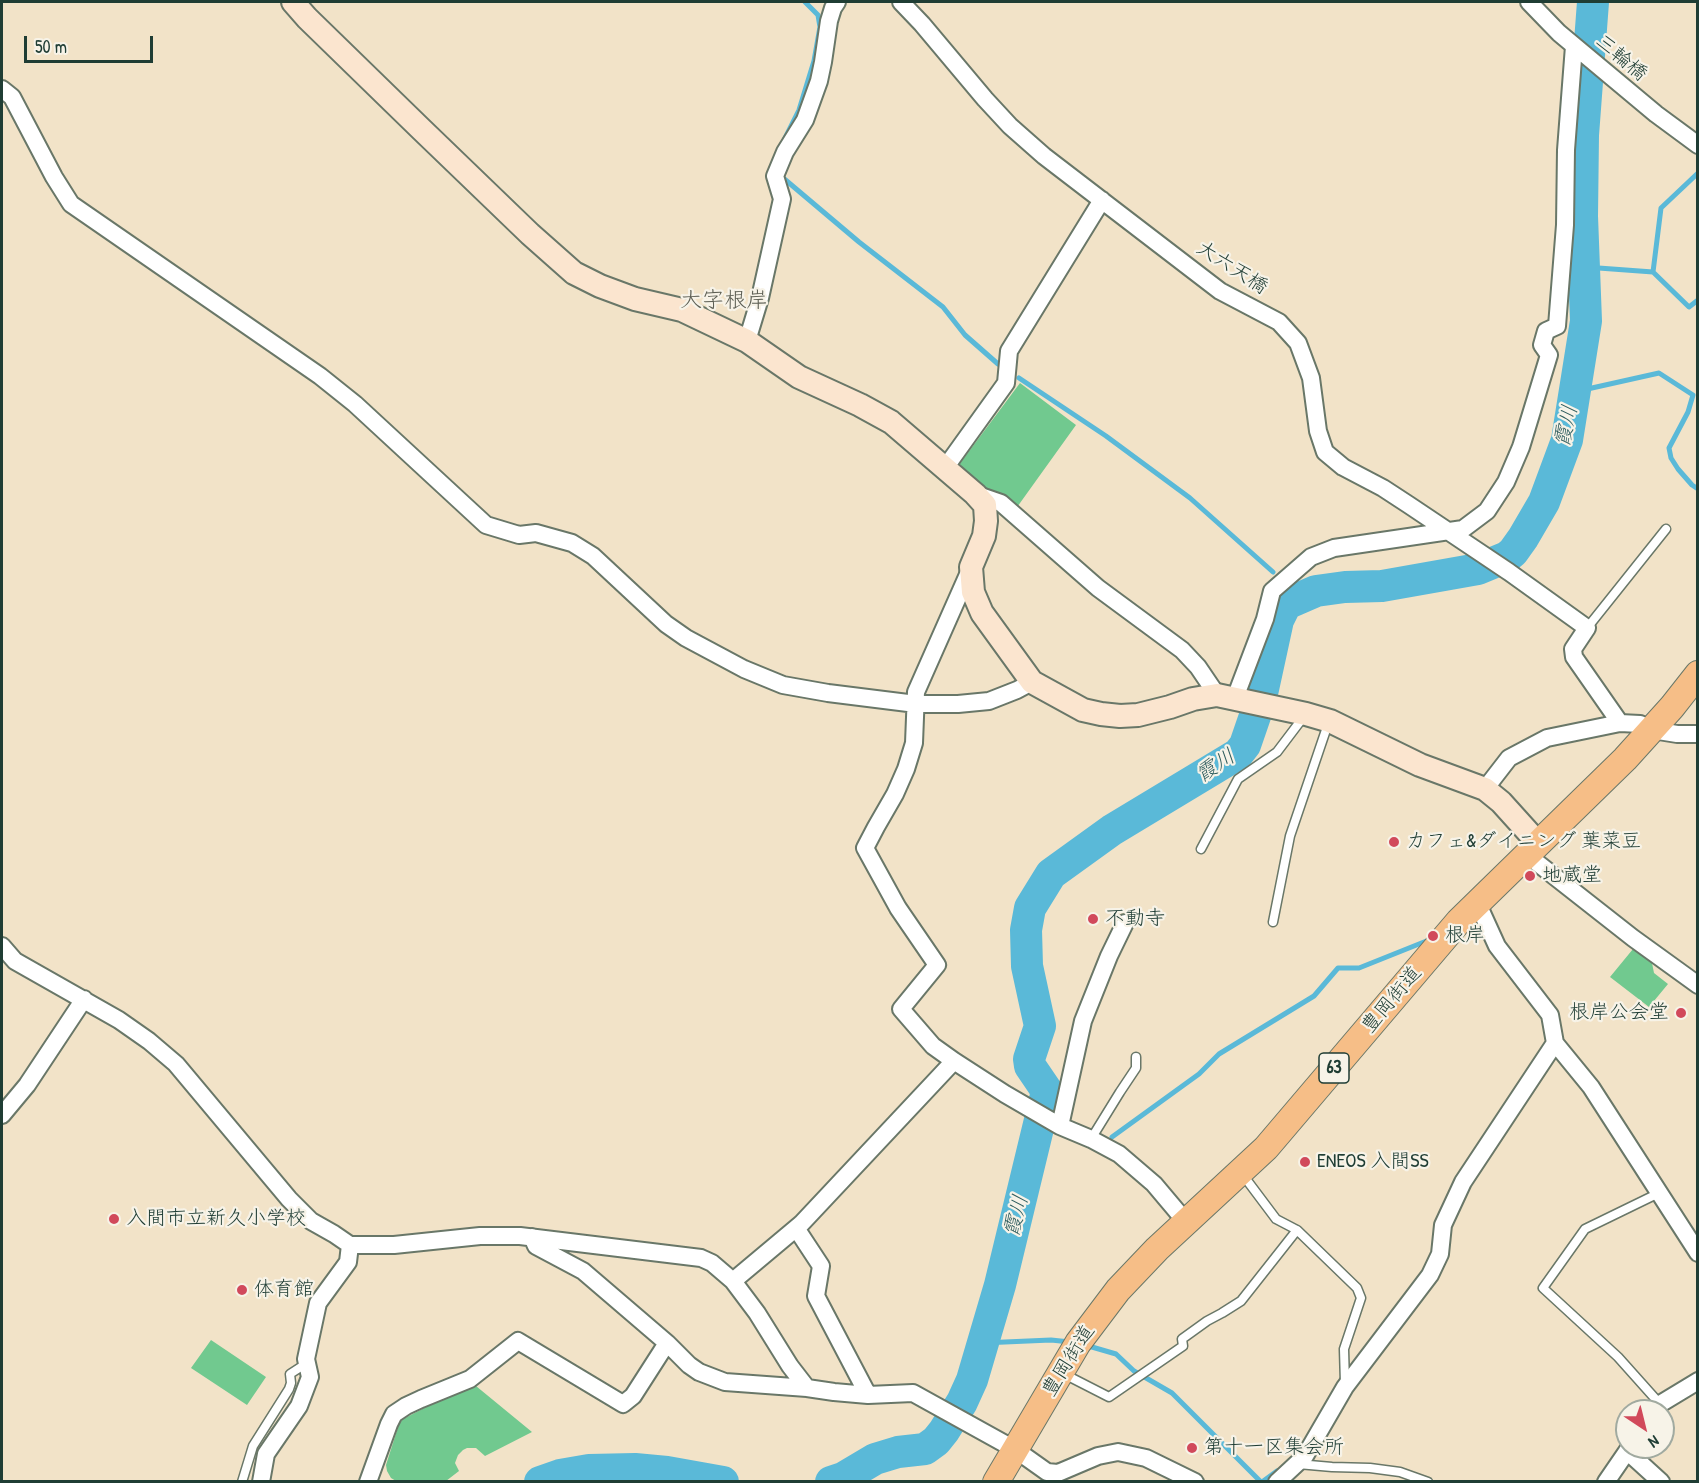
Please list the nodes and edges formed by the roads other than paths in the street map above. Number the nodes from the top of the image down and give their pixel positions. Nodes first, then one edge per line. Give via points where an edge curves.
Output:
1 (293, 2) edge
2 (837, 2) edge
3 (901, 2) edge
4 (1529, 2) edge
5 (1574, 46) junction
6 (2, 89) edge
7 (1698, 145) edge
8 (1102, 200) junction
9 (747, 341) junction
10 (945, 468) junction
11 (975, 494) junction
12 (1666, 530) dead end
13 (1450, 533) junction
14 (971, 567) junction
15 (1587, 628) junction
16 (1698, 674) edge
17 (1032, 682) junction
18 (1231, 698) junction
19 (916, 704) junction
20 (1299, 713) junction
21 (1330, 721) junction
22 (1620, 723) junction
23 (1652, 730) junction
24 (1698, 734) edge
25 (1485, 789) junction
26 (1201, 849) dead end
27 (1532, 849) junction
28 (1478, 903) junction
29 (1125, 922) dead end
30 (1274, 922) dead end
31 (2, 946) edge
32 (1698, 985) edge
33 (84, 999) junction
34 (1555, 1043) junction
35 (1136, 1057) dead end
36 (954, 1061) junction
37 (2, 1114) edge
38 (1057, 1124) junction
39 (1091, 1139) junction
40 (1241, 1172) junction
41 (1659, 1193) junction
42 (1186, 1222) junction
43 (796, 1228) junction
44 (1297, 1230) junction
45 (532, 1237) junction
46 (350, 1245) junction
47 (1698, 1253) edge
48 (733, 1281) junction
49 (667, 1343) junction
50 (307, 1363) junction
51 (1060, 1372) junction
52 (1698, 1381) edge
53 (1345, 1387) junction
54 (807, 1388) junction
55 (868, 1395) junction
56 (1651, 1399) edge
57 (1670, 1399) edge
58 (1016, 1450) junction
59 (1622, 1459) edge
60 (1639, 1459) edge
61 (1297, 1464) junction
62 (242, 1482) edge
63 (261, 1482) edge
64 (368, 1482) edge
65 (996, 1482) edge
66 (1195, 1482) edge
67 (1277, 1482) edge
68 (1428, 1482) edge
69 (1606, 1482) edge
70 (1661, 1482) edge

1 - 9 street via 574,273 635,299 682,310
2 - 9 street via 829,21 819,81 805,120 775,176 782,199
3 - 8 street, 大六天橋 via 1010,126
4 - 5 street, 三輪橋
5 - 7 street, 三輪橋
5 - 13 street via 1557,326 1546,332 1542,345 1549,355 1506,482 1487,511 1463,529
6 - 19 street via 12,97 71,204 320,376 486,525 519,535 536,533 572,543 592,556 666,624 746,670 783,685
8 - 10 street via 1009,351 1006,383
8 - 13 street, 大六天橋 via 1220,291 1280,322 1298,343 1311,378 1325,452
9 - 10 street via 799,377 891,422
10 - 11 street
11 - 14 street via 985,505 986,521
11 - 18 street via 1001,503 1098,588 1182,650
12 - 15 lane
13 - 15 street, 大六天橋
13 - 18 street via 1334,548 1311,557 1272,591 1265,618
14 - 17 street via 973,592 982,613
14 - 19 street via 916,692
15 - 22 street via 1573,649 1574,657
16 - 23 main road, 豊岡街道 / 63
17 - 18 street via 1083,710 1120,716 1138,715 1193,699
17 - 19 street via 989,701
18 - 20 street
19 - 36 street via 914,743 906,769 866,849 898,908 937,965 901,1009 933,1046
20 - 21 street
20 - 26 lane via 1277,752 1238,778
21 - 25 street via 1420,765
21 - 30 lane via 1290,836
22 - 23 street via 1640,724
22 - 25 street via 1547,738 1509,758
23 - 24 street
23 - 27 main road, 豊岡街道 / 63
25 - 27 street via 1501,802
27 - 28 main road, 豊岡街道 / 63
27 - 32 street via 1633,938
28 - 34 street via 1497,946 1550,1015
28 - 40 main road, 豊岡街道 / 63
29 - 38 street via 1083,1021
31 - 33 street via 15,961
33 - 37 street via 27,1085
33 - 46 street via 119,1020 176,1064 289,1200 311,1221
34 - 41 street via 1591,1087
34 - 53 street via 1463,1182 1443,1225 1440,1254 1430,1275
35 - 39 lane via 1136,1068
36 - 38 street
36 - 43 street
38 - 39 street
39 - 42 street via 1119,1154 1154,1184
40 - 42 main road, 豊岡街道 / 63
40 - 44 lane via 1276,1220
41 - 47 street
41 - 56 lane via 1586,1229 1543,1288 1618,1358
42 - 51 main road, 豊岡街道 / 63 via 1118,1290
43 - 48 street
43 - 55 street via 821,1266 816,1296
44 - 51 lane via 1241,1301 1182,1339 1183,1346 1109,1397
44 - 53 lane via 1357,1288 1361,1298 1344,1349
45 - 46 street via 480,1236 394,1245
45 - 48 street via 702,1258
45 - 49 street via 536,1246 583,1271
46 - 50 street via 348,1262 318,1303
48 - 54 street
49 - 54 street via 699,1372 725,1382
49 - 64 street via 623,1404 518,1341 470,1379 394,1414
50 - 62 lane via 290,1374 289,1389 253,1446
50 - 63 street via 310,1377 299,1406 266,1454
51 - 58 main road, 豊岡街道 / 63
52 - 57 street
53 - 61 street
54 - 55 street
55 - 58 street via 913,1394
58 - 65 main road, 豊岡街道 / 63
58 - 66 street via 1047,1472 1058,1473 1118,1452 1146,1458
59 - 69 street
60 - 70 street
61 - 67 street
61 - 68 lane via 1380,1469

